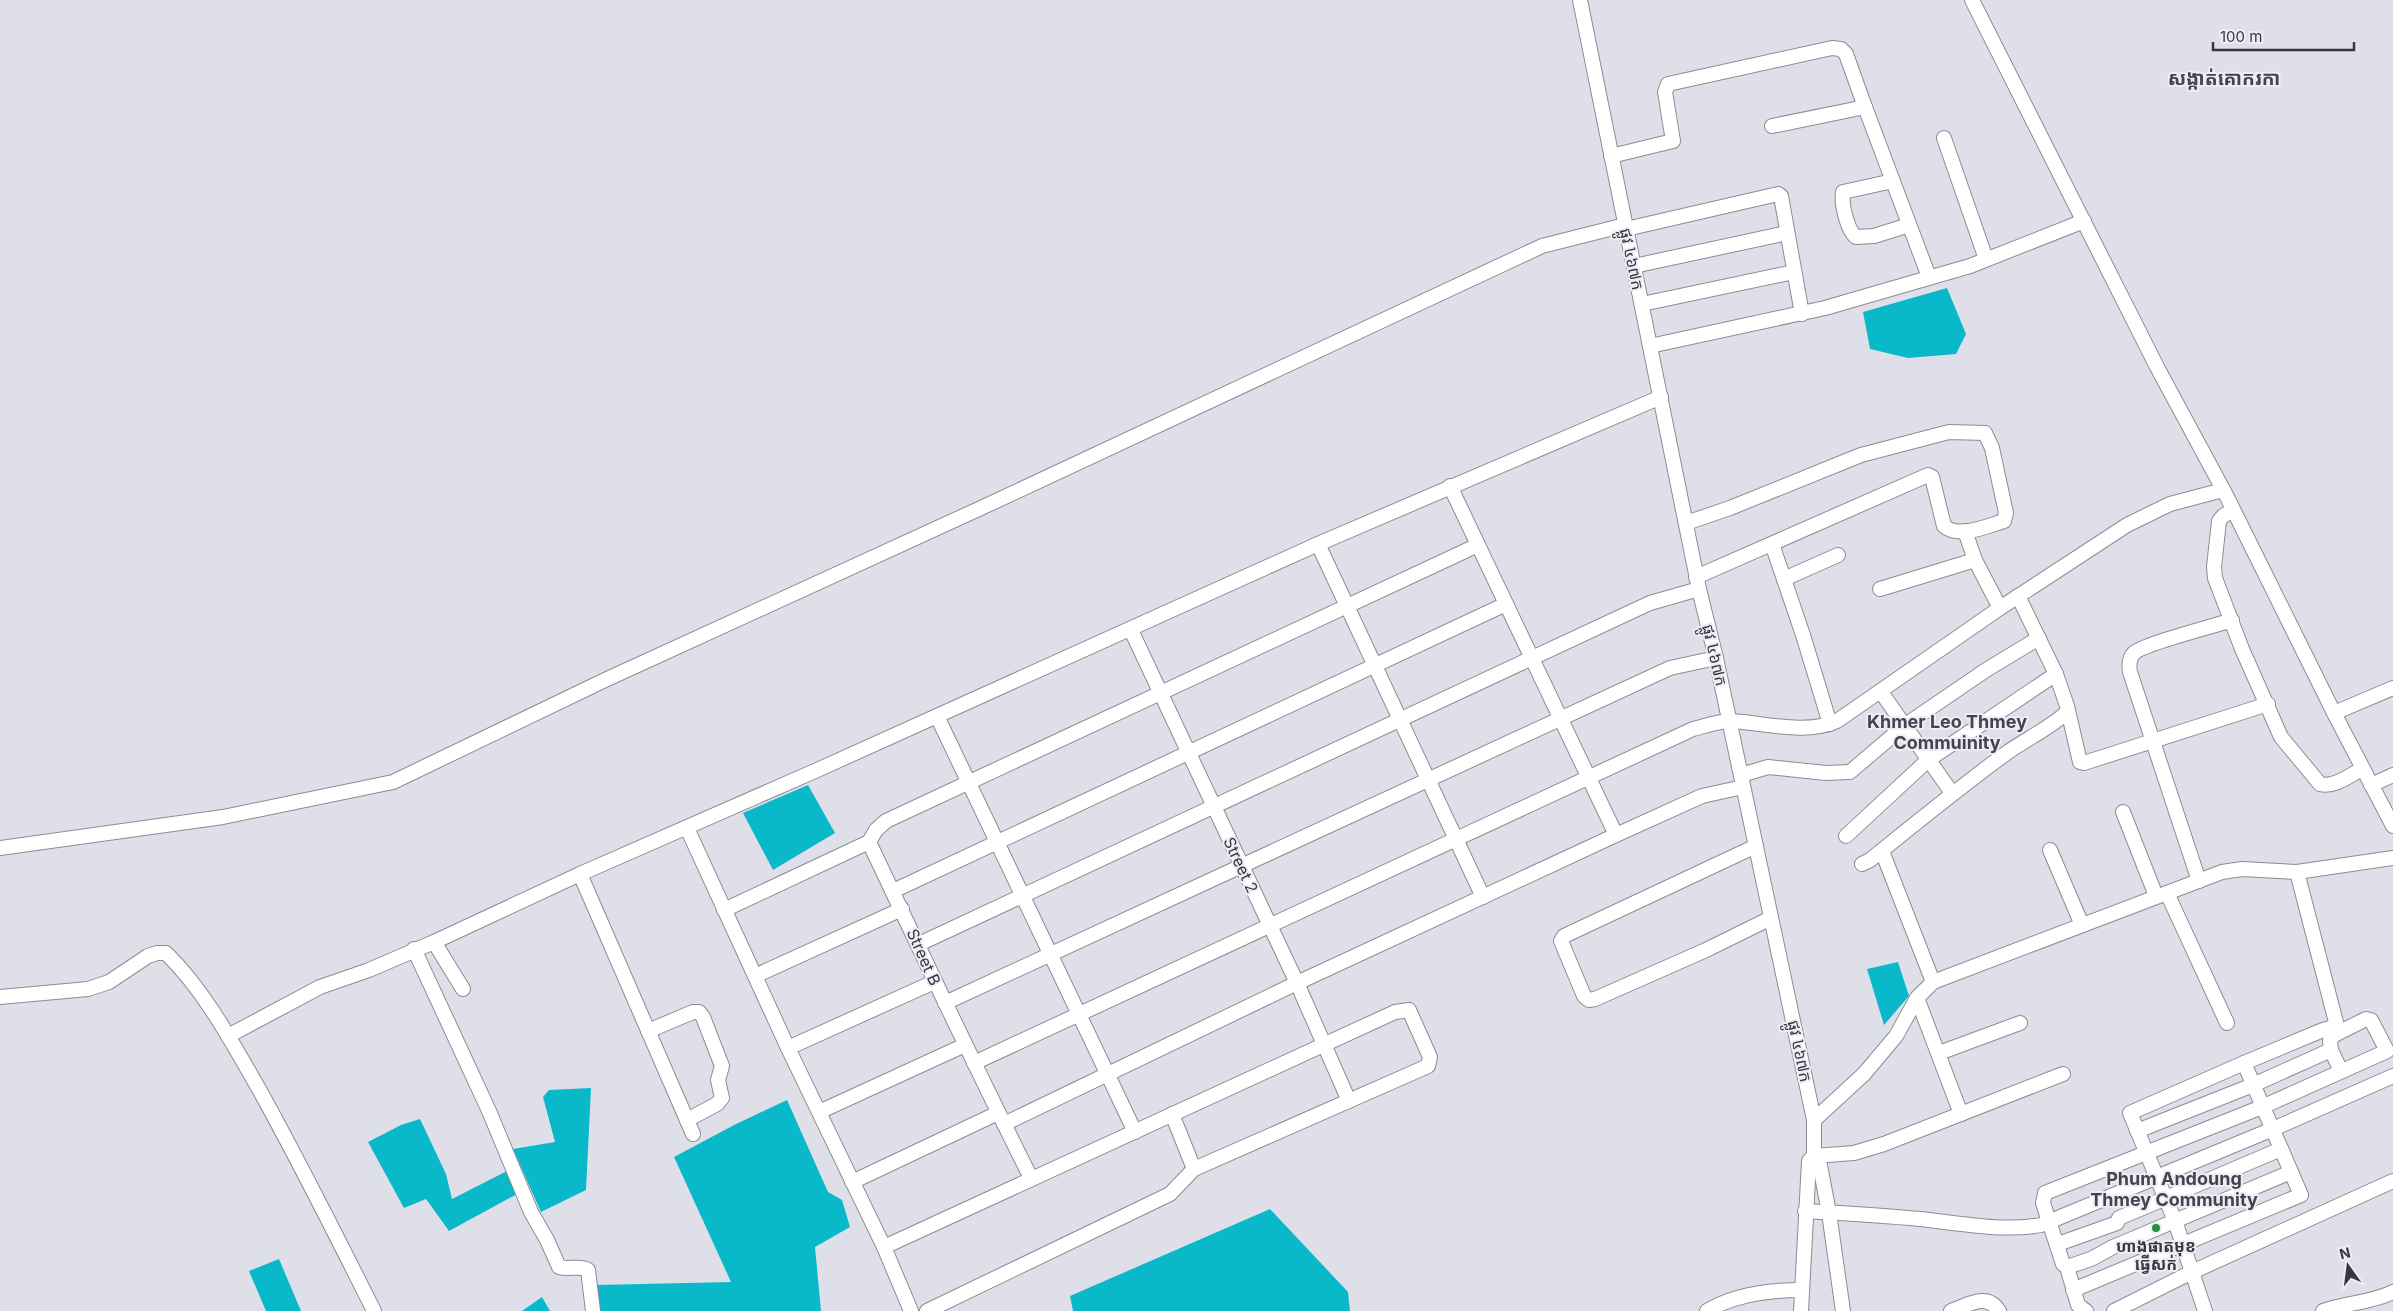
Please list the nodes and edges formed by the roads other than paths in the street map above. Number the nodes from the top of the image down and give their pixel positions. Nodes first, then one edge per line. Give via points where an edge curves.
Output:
1 (1580, 0) edge
2 (1972, 0) edge
3 (1866, 107) junction
4 (1772, 126) dead end
5 (1944, 138) dead end
6 (1611, 156) junction
7 (1893, 182) junction
8 (2084, 221) junction
9 (1909, 226) junction
10 (1625, 227) junction
11 (1787, 233) junction
12 (1986, 259) junction
13 (1634, 266) junction
14 (1794, 272) junction
15 (1929, 278) junction
16 (1642, 304) junction
17 (1802, 314) junction
18 (1650, 346) junction
19 (1661, 397) junction
20 (1450, 486) junction
21 (2223, 490) junction
22 (2233, 510) junction
23 (1686, 523) junction
24 (1965, 531) junction
25 (1318, 544) junction
26 (1772, 544) junction
27 (1478, 545) junction
28 (1838, 555) dead end
29 (1975, 560) junction
30 (1784, 579) junction
31 (1698, 583) junction
32 (1880, 590) dead end
33 (2018, 596) junction
34 (1506, 604) junction
35 (1347, 606) junction
36 (2000, 608) junction
37 (2232, 620) junction
38 (1131, 630) junction
39 (2039, 638) junction
40 (1532, 658) junction
41 (1716, 658) junction
42 (1374, 666) junction
43 (2056, 674) junction
44 (2393, 688) edge
45 (1880, 692) junction
46 (1161, 693) junction
47 (2268, 704) junction
48 (2068, 711) junction
49 (2334, 713) junction
50 (937, 716) junction
51 (1561, 719) junction
52 (1400, 720) junction
53 (1729, 721) junction
54 (1830, 724) junction
55 (1904, 726) junction
56 (2155, 742) junction
57 (1188, 752) junction
58 (1928, 760) junction
59 (2362, 770) junction
60 (2393, 775) edge
61 (1588, 777) junction
62 (1428, 780) junction
63 (1742, 781) junction
64 (970, 784) junction
65 (2371, 785) junction
66 (1952, 793) junction
67 (1215, 808) junction
68 (2123, 812) dead end
69 (2393, 826) edge
70 (687, 828) junction
71 (1616, 835) junction
72 (1846, 836) dead end
73 (1456, 839) junction
74 (870, 842) junction
75 (997, 842) junction
76 (1756, 846) junction
77 (0, 848) edge
78 (2050, 850) dead end
79 (1882, 851) junction
80 (2393, 858) edge
81 (1862, 864) dead end
82 (1242, 866) junction
83 (2296, 872) junction
84 (580, 874) junction
85 (2199, 881) junction
86 (893, 891) junction
87 (2162, 895) junction
88 (1023, 897) junction
89 (1483, 897) junction
90 (902, 909) junction
91 (724, 910) junction
92 (1771, 918) junction
93 (1270, 926) junction
94 (2082, 926) junction
95 (434, 942) junction
96 (919, 944) junction
97 (414, 949) junction
98 (1050, 954) junction
99 (755, 976) junction
100 (934, 982) junction
101 (1933, 982) junction
102 (1297, 983) junction
103 (464, 989) dead end
104 (0, 997) edge
105 (1917, 998) junction
106 (945, 1003) junction
107 (1079, 1014) junction
108 (2020, 1023) dead end
109 (2227, 1023) dead end
110 (2339, 1029) junction
111 (648, 1031) junction
112 (228, 1036) junction
113 (1324, 1044) junction
114 (965, 1045) junction
115 (788, 1048) junction
116 (2331, 1050) junction
117 (2390, 1051) edge
118 (1939, 1053) junction
119 (2244, 1062) junction
120 (974, 1063) junction
121 (2341, 1071) junction
122 (1107, 1074) junction
123 (2063, 1074) dead end
124 (2393, 1076) edge
125 (2253, 1085) junction
126 (1348, 1101) junction
127 (2262, 1107) junction
128 (819, 1112) junction
129 (1172, 1114) junction
130 (1961, 1114) junction
131 (1001, 1118) junction
132 (687, 1120) junction
133 (1814, 1120) junction
134 (2273, 1129) junction
135 (2138, 1131) junction
136 (1135, 1132) junction
137 (693, 1134) dead end
138 (2281, 1149) junction
139 (2147, 1154) junction
140 (1814, 1156) junction
141 (1194, 1169) junction
142 (2291, 1172) junction
143 (1031, 1178) junction
144 (2157, 1178) junction
145 (852, 1182) junction
146 (2393, 1182) edge
147 (2167, 1200) junction
148 (1805, 1212) junction
149 (1829, 1213) junction
150 (2051, 1222) junction
151 (2175, 1222) junction
152 (2058, 1244) junction
153 (2183, 1246) junction
154 (884, 1247) junction
155 (2067, 1267) junction
156 (2192, 1272) junction
157 (1801, 1290) junction
158 (2073, 1290) junction
159 (2393, 1292) edge
160 (374, 1311) edge
161 (593, 1311) edge
162 (911, 1311) edge
163 (927, 1311) edge
164 (1706, 1311) edge
165 (1801, 1311) edge
166 (1843, 1311) edge
167 (1952, 1311) edge
168 (1999, 1311) edge
169 (2086, 1311) edge
170 (2114, 1311) edge
171 (2205, 1311) edge
172 (2323, 1311) edge

1 - 6 street, ផ្លូវ ៤៦៧ក
2 - 8 street
3 - 4 street
3 - 6 street via 1846,54 1841,49 1832,48 1668,84 1664,92 1673,141
3 - 7 street
5 - 12 street
6 - 10 street, ផ្លូវ ៤៦៧ក
7 - 9 street
7 - 9 street via 1843,192 1852,233 1856,237 1874,236
8 - 12 street
8 - 21 street
9 - 15 street
10 - 11 street via 1778,194
10 - 13 street, ផ្លូវ ៤៦៧ក
10 - 77 street via 1542,246 632,667 393,782 223,817
11 - 13 street
11 - 14 street
12 - 15 street
13 - 16 street, ផ្លូវ ៤៦៧ក
14 - 16 street
14 - 17 street
15 - 17 street
16 - 18 street, ផ្លូវ ៤៦៧ក
17 - 18 street
18 - 19 street, ផ្លូវ ៤៦៧ក
19 - 20 street
19 - 23 street, ផ្លូវ ៤៦៧ក
20 - 25 street
20 - 27 street
21 - 22 street
21 - 33 street via 2170,504 2127,525
22 - 37 street via 2219,521 2214,567
22 - 49 street
23 - 24 street via 1861,454 1949,432 1977,431 1985,433 1992,448 2006,513 2004,521
23 - 31 street, ផ្លូវ ៤៦៧ក
24 - 26 street via 1949,530 1944,526 1932,478 1928,475
24 - 29 street
25 - 35 street
25 - 38 street
26 - 30 street
26 - 31 street
27 - 34 street
27 - 35 street
28 - 30 street
29 - 32 street
29 - 36 street
30 - 54 street
31 - 40 street
31 - 41 street, ផ្លូវ ៤៦៧ក
33 - 36 street
33 - 39 street
34 - 40 street
34 - 42 street
35 - 42 street
35 - 46 street
36 - 45 street
37 - 47 street
37 - 56 street via 2134,653 2129,662 2130,672
38 - 46 street, Street 2
38 - 50 street
39 - 43 street
39 - 55 street
40 - 51 street
40 - 52 street
41 - 51 street via 1670,668
41 - 53 street, ផ្លូវ ៤៦៧ក
42 - 52 street
42 - 57 street
43 - 48 street
43 - 58 street
44 - 49 street
45 - 54 street
45 - 55 street
46 - 57 street, Street 2
46 - 64 street
47 - 56 street
47 - 59 street via 2281,737 2320,784 2326,786
48 - 56 street via 2080,762
48 - 66 street
49 - 59 street
50 - 64 street
50 - 70 street
51 - 61 street
51 - 62 street
52 - 62 street
52 - 67 street
53 - 54 street via 1782,726
53 - 61 street via 1693,729
53 - 63 street, ផ្លូវ ៤៦៧ក
55 - 58 street
55 - 63 street via 1850,772 1768,768
56 - 85 street
57 - 67 street, Street 2
57 - 75 street
58 - 66 street
58 - 72 street
59 - 65 street
60 - 65 street
61 - 71 street
61 - 73 street
62 - 73 street
62 - 82 street
63 - 71 street
63 - 76 street, ផ្លូវ ៤៦៧ក
64 - 74 street via 886,821
64 - 75 street
65 - 69 street
66 - 79 street
67 - 82 street, Street 2
67 - 88 street
68 - 87 street
70 - 84 street
70 - 91 street
71 - 89 street
73 - 89 street
73 - 93 street
74 - 86 street, Street B
74 - 91 street
75 - 86 street
75 - 88 street
76 - 92 street, ផ្លូវ ៤៦៧ក
76 - 92 street via 1564,936 1561,942 1584,996 1589,1000
78 - 94 street
79 - 81 street
79 - 101 street
80 - 83 street
82 - 93 street, Street 2
82 - 98 street
83 - 85 street via 2242,869
83 - 110 street
84 - 95 street
84 - 111 street
85 - 87 street
86 - 90 street, Street B
87 - 94 street
87 - 109 street
88 - 96 street
88 - 98 street
89 - 102 street
90 - 96 street, Street B
90 - 99 street
91 - 99 street
92 - 133 street, ផ្លូវ ៤៦៧ក
93 - 102 street, Street 2
93 - 107 street
94 - 101 street
95 - 97 street
95 - 103 street
96 - 100 street, Street B
97 - 112 street via 369,970 320,987
97 - 161 street via 489,1111 531,1212 559,1267 584,1267 588,1270
98 - 106 street
98 - 107 street
99 - 115 street
100 - 106 street, Street B
100 - 115 street
101 - 105 street
102 - 113 street, Street 2
102 - 122 street
104 - 112 street via 88,989 109,982 148,956 166,953 183,970
105 - 118 street
105 - 133 street via 1890,1044 1864,1074
106 - 114 street, Street B
107 - 120 street
107 - 122 street
108 - 118 street
110 - 116 street via 2330,1040
110 - 117 street via 2371,1020
110 - 119 street via 2323,1030
111 - 132 street
111 - 132 street via 693,1012 699,1012 703,1017 722,1066 718,1080 722,1098 718,1104
112 - 160 street via 289,1143
113 - 126 street, Street 2
113 - 126 street via 1395,1012 1409,1010 1430,1057 1428,1066
113 - 129 street
114 - 120 street, Street B
114 - 128 street
115 - 128 street
116 - 121 street
116 - 125 street
117 - 121 street
118 - 130 street
119 - 125 street
119 - 135 street via 2131,1111
120 - 131 street, Street B
121 - 127 street
122 - 131 street
122 - 136 street
123 - 130 street
124 - 134 street
125 - 127 street
125 - 135 street
126 - 141 street
127 - 134 street
127 - 139 street
128 - 145 street
129 - 136 street
129 - 141 street
130 - 140 street via 1884,1144 1854,1152
131 - 143 street, Street B
131 - 145 street
132 - 137 street
133 - 140 street, ផ្លូវ ៤៦៧ក
134 - 138 street
134 - 144 street
135 - 139 street
136 - 143 street
138 - 142 street
138 - 147 street
139 - 144 street
139 - 150 street via 2045,1193 2043,1203
140 - 148 street, ផ្លូវ ៤៦៧ក via 1808,1161
140 - 149 street via 1819,1160
141 - 163 street via 1170,1194
142 - 151 street
142 - 153 street via 2301,1195
143 - 154 street
144 - 147 street
144 - 150 street
145 - 154 street
146 - 156 street
147 - 151 street
147 - 152 street via 2119,1218 2117,1223
148 - 149 street
148 - 157 street, ផ្លូវ ៤៦៧ក
149 - 150 street via 2026,1228
149 - 166 street
150 - 152 street
151 - 153 street
151 - 155 street
152 - 155 street via 2063,1264
153 - 156 street
153 - 158 street
154 - 162 street
155 - 158 street
156 - 170 street
156 - 171 street
157 - 164 street via 1770,1290
157 - 165 street, ផ្លូវ ៤៦៧ក
158 - 169 street via 2078,1305
159 - 172 street via 2376,1300
167 - 168 street via 1982,1299 1989,1300

